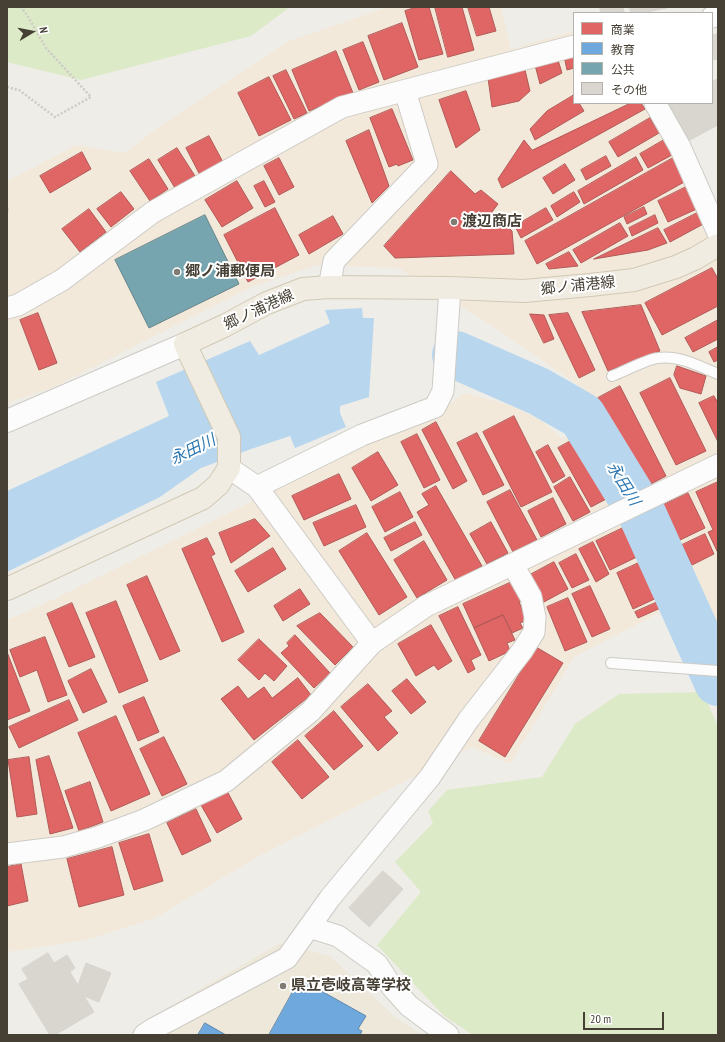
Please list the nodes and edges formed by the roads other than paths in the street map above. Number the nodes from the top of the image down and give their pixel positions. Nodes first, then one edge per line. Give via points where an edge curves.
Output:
1 (573, 46) edge
2 (405, 91) junction
3 (656, 104) edge
4 (718, 232) edge
5 (718, 245) edge
6 (329, 287) junction
7 (450, 288) junction
8 (7, 308) edge
9 (189, 353) junction
10 (718, 374) edge
11 (612, 376) dead end
12 (7, 421) edge
13 (718, 465) edge
14 (229, 468) junction
15 (257, 487) junction
16 (513, 564) junction
17 (7, 589) edge
18 (372, 643) junction
19 (611, 662) dead end
20 (718, 671) edge
21 (7, 854) edge
22 (309, 928) junction
23 (144, 1035) edge
24 (448, 1035) edge

1 - 2 street
2 - 6 street via 427,164 334,261
2 - 8 street via 342,107 153,212 62,280 18,305
3 - 4 street via 680,147
5 - 7 main road, 郷ノ浦港線 via 676,267 634,280 524,291
6 - 7 main road, 郷ノ浦港線
6 - 9 main road, 郷ノ浦港線 via 303,289 267,303 224,326
7 - 15 street via 443,391 435,407 362,435
9 - 12 street
9 - 14 main road via 229,437
10 - 11 lane via 682,360 657,358
13 - 16 street
14 - 15 street
14 - 17 main road via 218,485 203,498
15 - 18 street
16 - 18 street via 426,606
16 - 22 street via 531,596 535,617 534,632 430,777 330,898
18 - 21 street via 311,711 226,781 144,820 98,836 63,847
19 - 20 lane
22 - 23 street via 287,958
22 - 24 street via 338,936 377,964 392,987 409,1006

